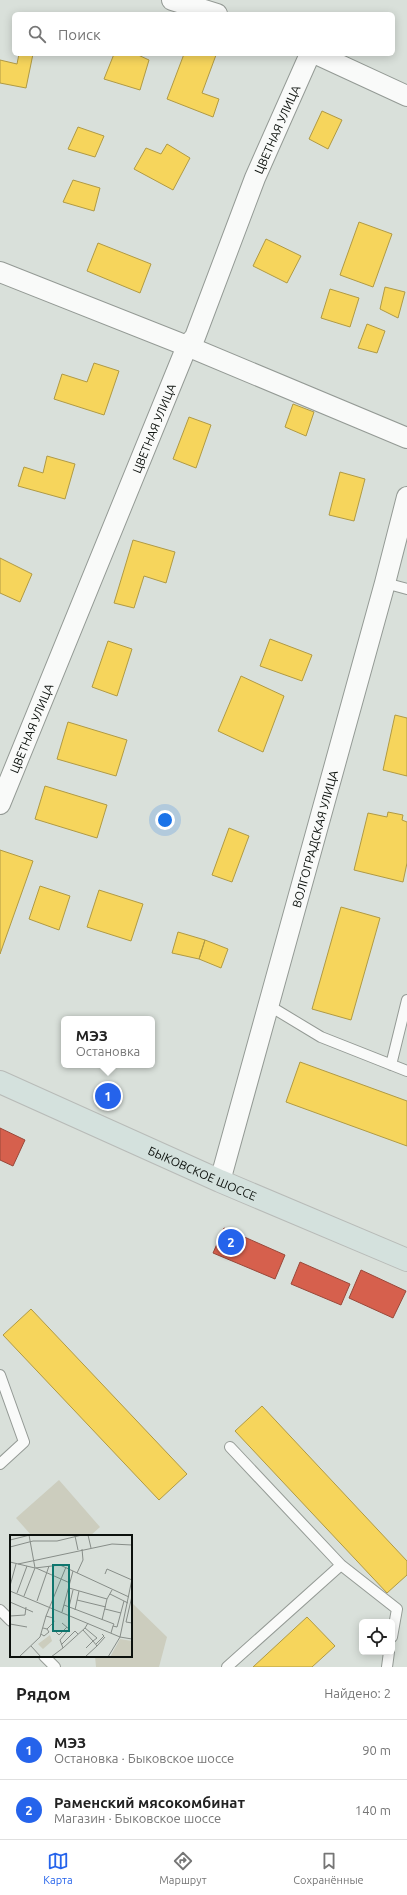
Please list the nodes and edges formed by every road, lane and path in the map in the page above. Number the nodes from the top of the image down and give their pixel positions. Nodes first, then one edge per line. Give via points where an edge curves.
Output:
1 (172, 0) edge
2 (211, 12) edge
3 (309, 56) edge
4 (320, 56) edge
5 (407, 96) edge
6 (0, 272) edge
7 (186, 346) junction
8 (407, 438) edge
9 (407, 497) edge
10 (385, 583) junction
11 (407, 589) edge
12 (0, 804) edge
13 (407, 1000) edge
14 (268, 1005) junction
15 (391, 1065) junction
16 (407, 1071) edge
17 (0, 1082) edge
18 (220, 1181) junction
19 (407, 1260) edge
20 (0, 1375) edge
21 (230, 1447) dead end
22 (0, 1464) edge
23 (341, 1565) junction
24 (0, 1610) edge
25 (10, 1620) edge
26 (395, 1620) edge
27 (389, 1655) edge
28 (45, 1657) edge
29 (55, 1667) edge
30 (227, 1667) edge
31 (387, 1667) edge

1 - 2 street
3 - 7 street, ЦВЕТНАЯ УЛИЦА via 255,178 195,338
4 - 5 street
6 - 7 street
7 - 8 street
7 - 12 street, ЦВЕТНАЯ УЛИЦА
9 - 10 street, ВОЛГОГРАДСКАЯ УЛИЦА
10 - 11 lane
10 - 14 street, ВОЛГОГРАДСКАЯ УЛИЦА
13 - 15 lane
14 - 15 lane via 321,1037
14 - 18 street, ВОЛГОГРАДСКАЯ УЛИЦА
15 - 16 lane
17 - 18 main road, БЫКОВСКОЕ ШОССЕ
18 - 19 main road, БЫКОВСКОЕ ШОССЕ
20 - 22 lane via 24,1442
21 - 23 lane
23 - 26 lane via 397,1609
23 - 30 lane
24 - 25 lane
27 - 31 lane
28 - 29 lane

